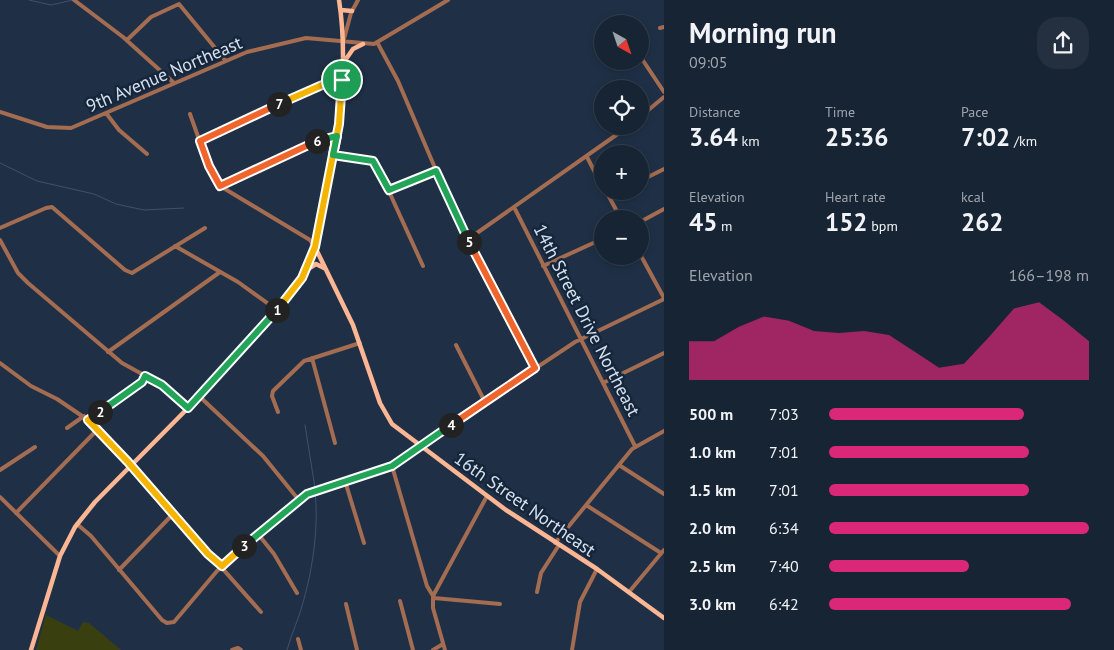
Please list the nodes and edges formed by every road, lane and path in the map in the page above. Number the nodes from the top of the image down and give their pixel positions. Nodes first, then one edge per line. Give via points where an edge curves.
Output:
1 (74, 0) edge
2 (339, 0) edge
3 (358, 0) edge
4 (448, 0) edge
5 (340, 10) junction
6 (352, 11) junction
7 (128, 40) junction
8 (343, 41) junction
9 (377, 42) junction
10 (364, 44) junction
11 (224, 60) junction
12 (343, 66) junction
13 (649, 70) edge
14 (342, 80) junction
15 (174, 83) junction
16 (664, 92) edge
17 (664, 97) edge
18 (649, 110) edge
19 (0, 112) edge
20 (106, 113) junction
21 (190, 114) dead end
22 (617, 135) edge
23 (337, 136) junction
24 (200, 141) junction
25 (147, 154) dead end
26 (333, 155) junction
27 (587, 157) junction
28 (664, 169) edge
29 (436, 171) junction
30 (594, 171) edge
31 (649, 176) edge
32 (220, 186) junction
33 (389, 190) junction
34 (514, 207) junction
35 (664, 209) edge
36 (649, 217) edge
37 (0, 228) edge
38 (205, 228) dead end
39 (0, 240) edge
40 (467, 240) junction
41 (594, 242) edge
42 (176, 246) junction
43 (315, 247) junction
44 (2, 249) edge
45 (646, 265) edge
46 (423, 266) dead end
47 (543, 266) junction
48 (326, 269) junction
49 (306, 271) junction
50 (220, 272) junction
51 (664, 298) edge
52 (276, 310) junction
53 (581, 340) junction
54 (360, 343) junction
55 (456, 345) dead end
56 (108, 352) junction
57 (664, 353) edge
58 (312, 358) junction
59 (0, 363) edge
60 (535, 368) junction
61 (145, 376) junction
62 (603, 383) junction
63 (199, 396) junction
64 (485, 402) junction
65 (188, 408) junction
66 (278, 412) dead end
67 (84, 416) junction
68 (88, 420) junction
69 (67, 428) dead end
70 (97, 430) junction
71 (664, 431) edge
72 (336, 444) dead end
73 (635, 446) junction
74 (35, 447) dead end
75 (420, 447) junction
76 (618, 465) junction
77 (132, 466) junction
78 (392, 466) junction
79 (0, 470) edge
80 (345, 481) junction
81 (664, 494) edge
82 (487, 496) junction
83 (0, 497) edge
84 (298, 500) junction
85 (586, 505) junction
86 (16, 513) junction
87 (173, 514) junction
88 (77, 524) junction
89 (258, 534) junction
90 (364, 543) dead end
91 (557, 544) junction
92 (663, 552) edge
93 (60, 556) junction
94 (222, 566) junction
95 (597, 569) junction
96 (120, 570) junction
97 (537, 592) dead end
98 (629, 592) junction
99 (297, 593) dead end
100 (433, 596) junction
101 (400, 601) dead end
102 (346, 604) dead end
103 (500, 604) dead end
104 (261, 612) dead end
105 (664, 618) edge
106 (298, 640) dead end
107 (443, 644) junction
108 (31, 650) edge
109 (232, 650) edge
110 (241, 650) edge
111 (301, 650) edge
112 (357, 650) edge
113 (413, 650) edge
114 (433, 650) edge
115 (445, 650) edge
116 (572, 650) edge

1 - 7 street
2 - 5 main road
3 - 6 street
4 - 9 street, 9th Avenue Northeast
5 - 6 main road
5 - 8 main road
6 - 8 street
7 - 11 street via 151,17 180,4
7 - 15 street
8 - 10 street, 9th Avenue Northeast
8 - 11 street, 9th Avenue Northeast via 306,38
8 - 12 main road
9 - 10 street, 9th Avenue Northeast
9 - 29 street via 396,75
10 - 12 main road via 352,49
11 - 15 street, 9th Avenue Northeast
12 - 14 main road
13 - 16 street
14 - 23 main road
14 - 24 street via 329,82
15 - 20 street, 9th Avenue Northeast
17 - 18 street
19 - 20 street, 9th Avenue Northeast via 62,129 75,127
20 - 25 street via 119,130
21 - 24 street
22 - 27 street
23 - 26 main road
23 - 32 street via 324,138
24 - 32 street
26 - 33 street via 373,161
26 - 43 main road
27 - 30 street
27 - 34 street
28 - 31 street
29 - 33 street
29 - 40 street
32 - 43 street via 310,240
33 - 46 street
34 - 40 street
34 - 47 street, 14th Street Drive Northeast
35 - 36 street
37 - 42 street via 52,207 131,273
38 - 42 street
39 - 44 street
40 - 60 street
41 - 47 street
42 - 50 street
43 - 48 main road, 16th Street Northeast
43 - 49 main road
44 - 56 street via 28,283
45 - 51 street
47 - 53 street, 14th Street Drive Northeast
48 - 49 main road via 316,264
48 - 54 main road, 16th Street Northeast
49 - 52 main road
50 - 52 street
50 - 56 street
51 - 53 street
52 - 63 main road
53 - 60 street
53 - 62 street, 14th Street Drive Northeast
54 - 58 street
54 - 75 main road, 16th Street Northeast via 384,413 396,428
55 - 64 street
56 - 61 street via 129,369
57 - 62 street
58 - 66 street via 273,389
58 - 72 street
59 - 67 street via 31,386
60 - 64 street
61 - 65 street via 162,385
61 - 68 street via 142,382
62 - 73 street, 14th Street Drive Northeast
63 - 65 main road
63 - 84 street via 263,456
64 - 75 street
65 - 77 main road
67 - 68 street
67 - 69 street
68 - 70 street
70 - 77 street
70 - 86 street
71 - 73 street
73 - 76 street
74 - 79 street
75 - 78 street
75 - 82 main road, 16th Street Northeast
76 - 81 street
76 - 85 street
77 - 87 street
77 - 88 main road
78 - 80 street
78 - 100 street via 427,586
80 - 84 street via 316,490
80 - 90 street
82 - 91 main road, 16th Street Northeast
82 - 100 street
83 - 86 street
84 - 89 street
85 - 91 street
85 - 92 street
86 - 93 street
87 - 94 street
87 - 96 street
88 - 93 main road
88 - 96 street
89 - 94 street
89 - 99 street
91 - 95 main road, 16th Street Northeast
91 - 97 street via 541,573
92 - 98 street
93 - 108 main road
94 - 96 street via 179,618 169,623 162,620
94 - 104 street
95 - 98 main road, 16th Street Northeast
95 - 116 street via 580,602
98 - 105 main road, 16th Street Northeast
100 - 103 street
100 - 107 street
101 - 113 street
102 - 112 street
106 - 111 street
107 - 114 street
107 - 115 street
109 - 110 street

